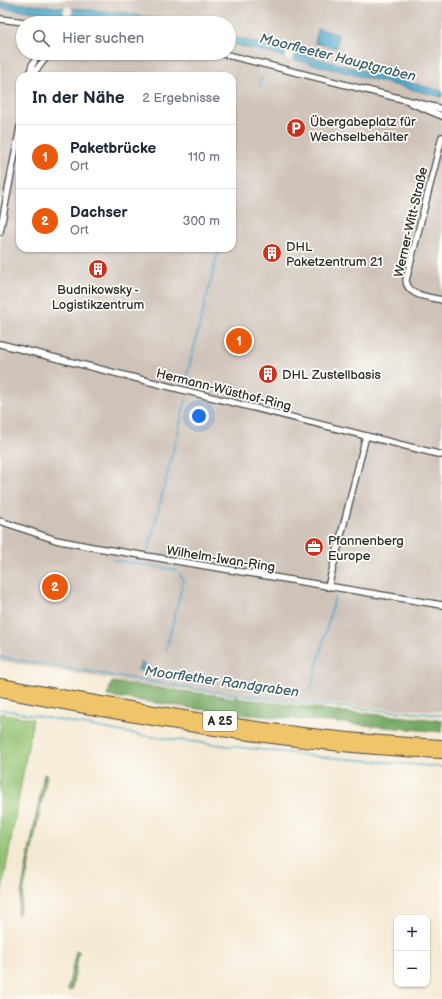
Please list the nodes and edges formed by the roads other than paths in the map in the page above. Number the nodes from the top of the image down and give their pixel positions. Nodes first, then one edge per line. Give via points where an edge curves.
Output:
1 (0, 19) edge
2 (16, 21) edge
3 (236, 57) edge
4 (35, 60) edge
5 (44, 60) edge
6 (31, 72) edge
7 (33, 72) edge
8 (409, 102) junction
9 (442, 109) edge
10 (442, 116) edge
11 (442, 137) edge
12 (16, 148) edge
13 (0, 232) edge
14 (442, 300) edge
15 (0, 344) edge
16 (366, 436) junction
17 (442, 455) edge
18 (0, 521) edge
19 (328, 587) junction
20 (442, 605) edge
21 (0, 684) edge
22 (0, 692) edge
23 (442, 745) edge
24 (442, 753) edge

1 - 2 street
3 - 8 street
4 - 6 street
5 - 7 street
8 - 9 street
8 - 10 street
11 - 14 street, Werner-Witt-Straße via 406,277 409,289 415,293
12 - 13 street
15 - 16 street, Hermann-Wüsthof-Ring
16 - 17 street, Hermann-Wüsthof-Ring
16 - 19 street
18 - 19 street, Wilhelm-Iwan-Ring via 56,540
19 - 20 street, Wilhelm-Iwan-Ring
21 - 23 highway, A 25 via 127,707 312,734
22 - 24 highway, A 25 via 125,716 312,743

